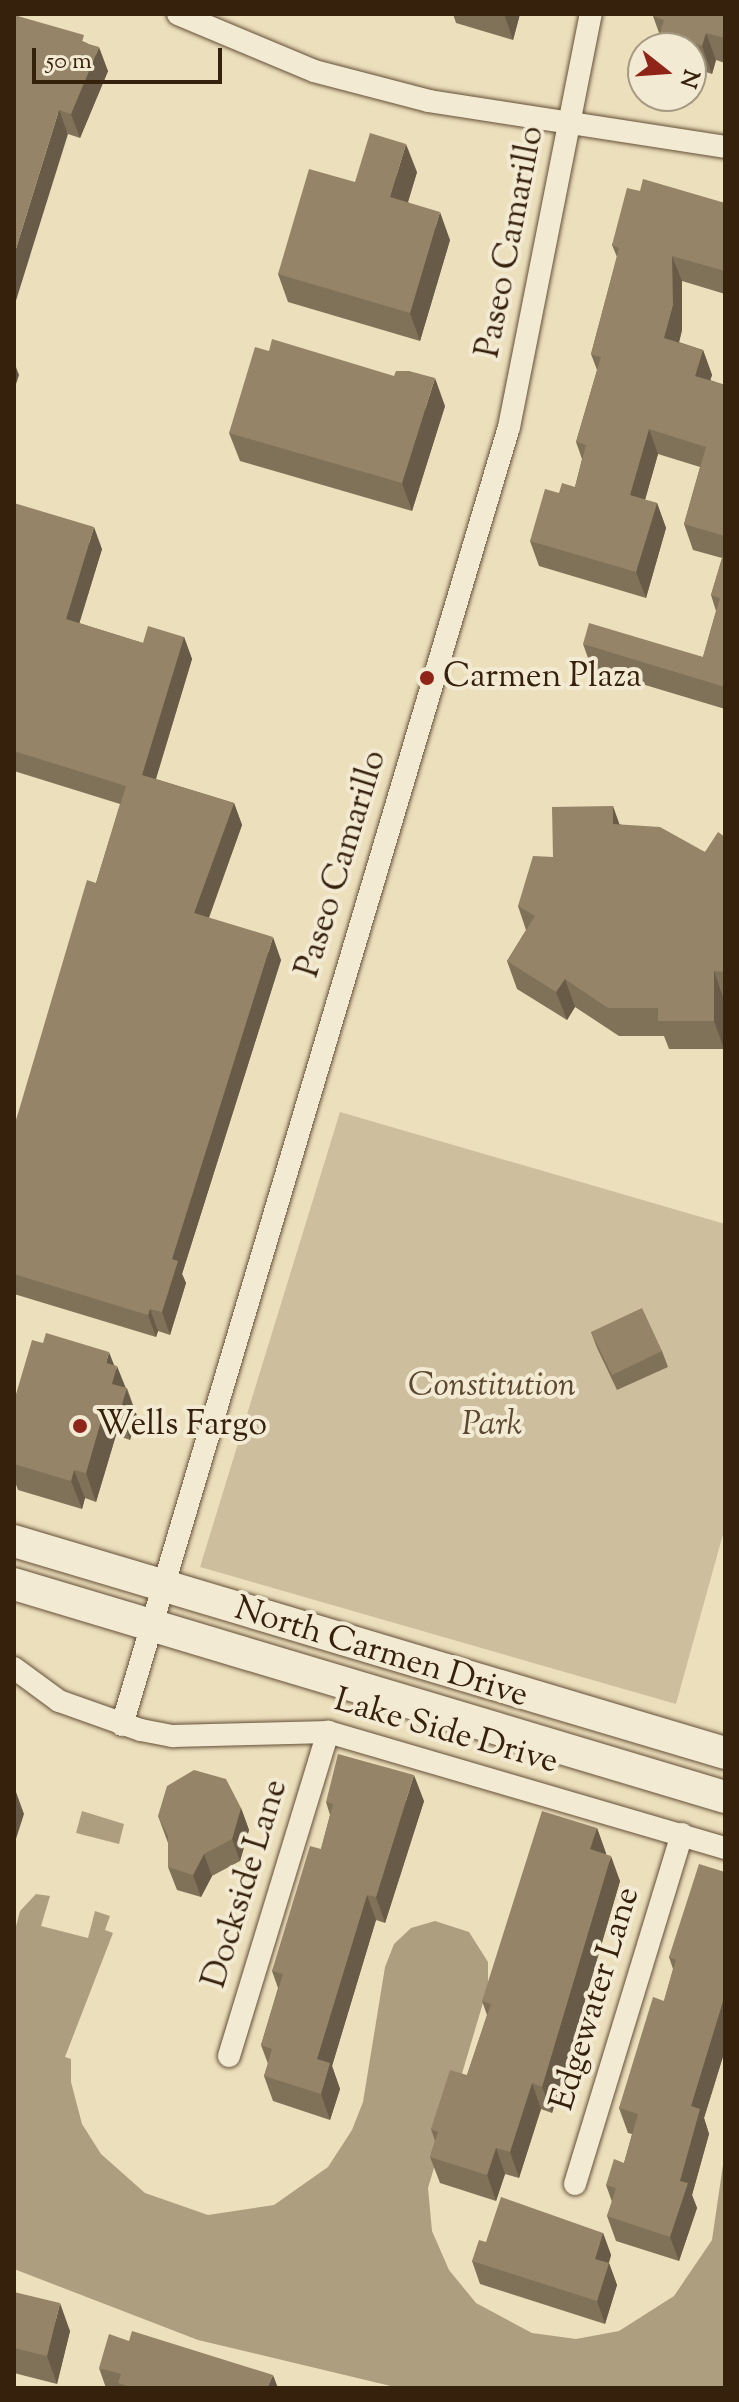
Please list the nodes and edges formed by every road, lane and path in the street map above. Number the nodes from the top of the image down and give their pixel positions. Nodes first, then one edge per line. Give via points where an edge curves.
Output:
1 (178, 14) edge
2 (591, 14) edge
3 (569, 122) junction
4 (725, 147) edge
5 (14, 1541) edge
6 (14, 1584) edge
7 (162, 1588) junction
8 (152, 1622) junction
9 (14, 1668) edge
10 (122, 1725) junction
11 (328, 1732) junction
12 (725, 1753) edge
13 (725, 1797) edge
14 (682, 1834) junction
15 (725, 1848) edge
16 (229, 2056) dead end
17 (575, 2184) dead end

1 - 3 street via 314,71 429,101
2 - 3 street, Paseo Camarillo
3 - 4 street
3 - 7 street, Paseo Camarillo via 509,427
5 - 7 main road, North Carmen Drive
6 - 8 main road, North Carmen Drive
7 - 8 street, Paseo Camarillo
7 - 12 main road, North Carmen Drive
8 - 10 street, Paseo Camarillo
8 - 13 main road, North Carmen Drive
9 - 10 street, Lake Side Drive via 59,1701
10 - 11 street, Lake Side Drive via 173,1736
11 - 14 street, Lake Side Drive
11 - 16 street, Dockside Lane
14 - 15 street, Lake Side Drive
14 - 17 street, Edgewater Lane

